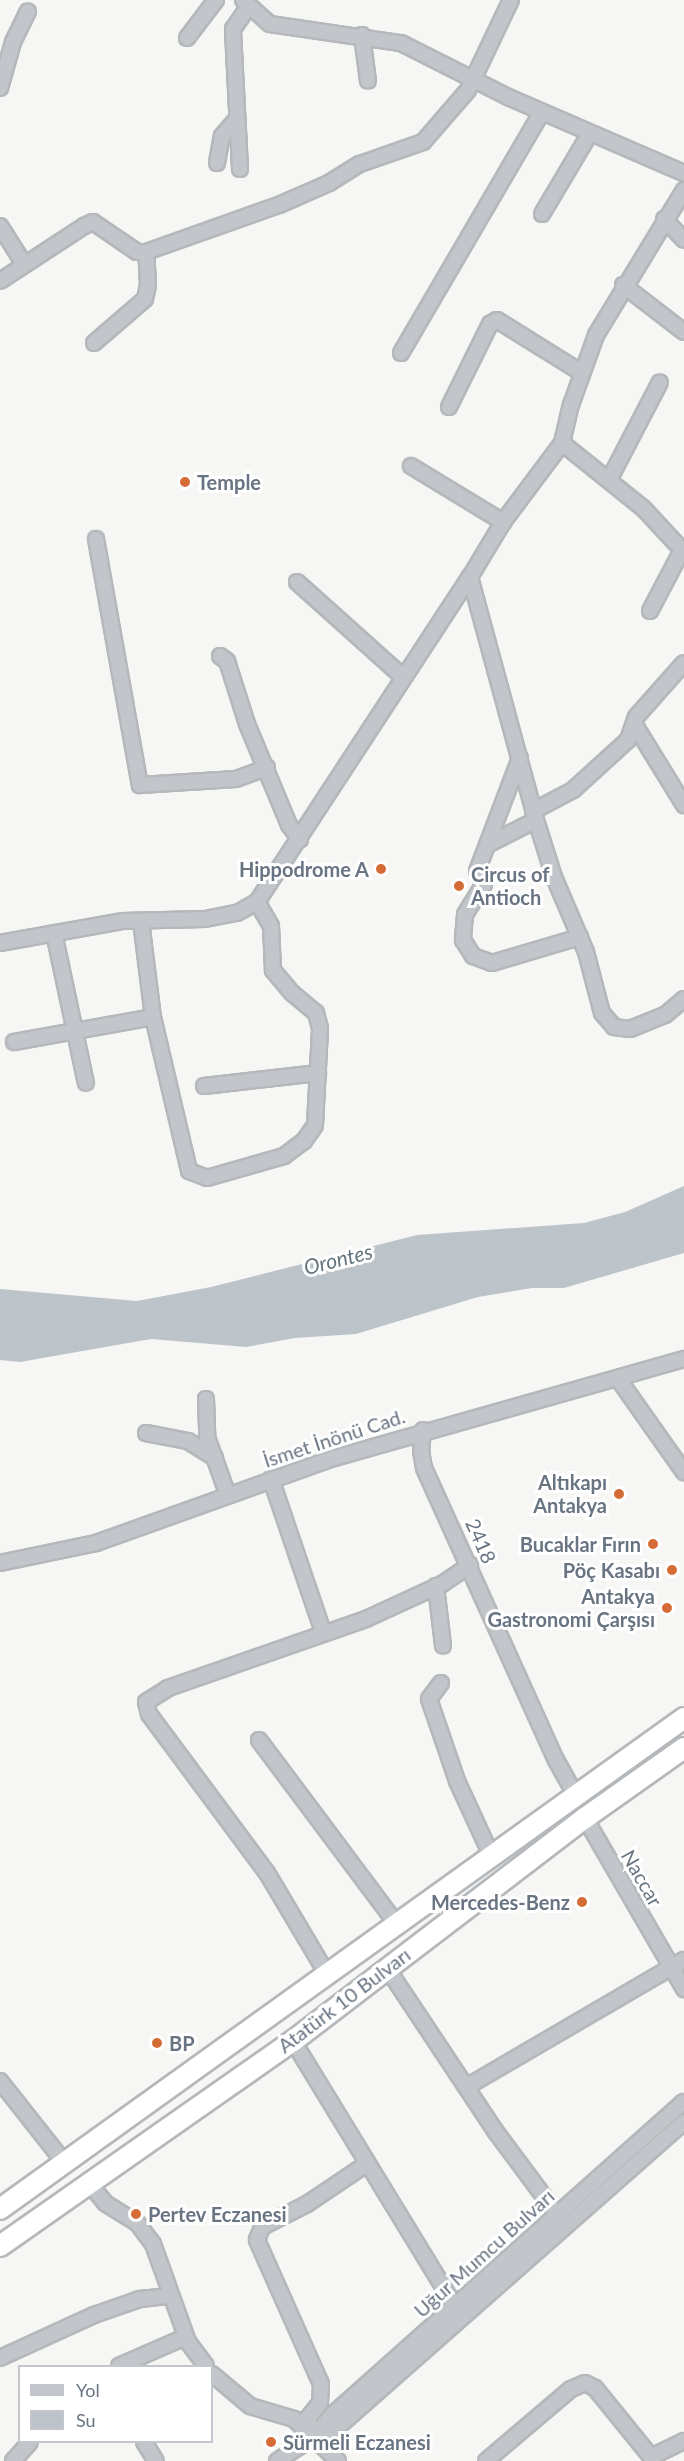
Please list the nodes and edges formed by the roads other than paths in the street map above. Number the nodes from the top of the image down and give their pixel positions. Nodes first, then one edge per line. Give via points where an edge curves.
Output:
1 (216, 0) edge
2 (512, 0) edge
3 (246, 3) edge
4 (28, 11) dead end
5 (362, 35) junction
6 (187, 38) dead end
7 (472, 78) junction
8 (368, 81) dead end
9 (0, 88) edge
10 (542, 112) junction
11 (236, 120) junction
12 (590, 133) junction
13 (217, 164) dead end
14 (240, 169) dead end
15 (684, 173) edge
16 (684, 190) edge
17 (542, 214) dead end
18 (664, 219) junction
19 (0, 226) edge
20 (684, 240) edge
21 (146, 252) junction
22 (24, 264) junction
23 (0, 281) edge
24 (622, 285) junction
25 (684, 332) edge
26 (94, 343) dead end
27 (401, 353) dead end
28 (582, 373) junction
29 (660, 382) dead end
30 (448, 407) dead end
31 (562, 443) junction
32 (411, 466) dead end
33 (609, 480) junction
34 (502, 522) junction
35 (96, 540) dead end
36 (683, 551) edge
37 (470, 577) junction
38 (297, 582) dead end
39 (651, 611) dead end
40 (220, 656) dead end
41 (684, 663) edge
42 (403, 677) junction
43 (636, 727) junction
44 (519, 758) junction
45 (267, 768) junction
46 (684, 805) edge
47 (535, 815) junction
48 (300, 839) junction
49 (487, 845) junction
50 (257, 902) junction
51 (141, 921) junction
52 (54, 933) junction
53 (580, 936) junction
54 (0, 943) edge
55 (684, 999) edge
56 (153, 1017) junction
57 (75, 1030) junction
58 (14, 1042) dead end
59 (318, 1073) junction
60 (86, 1083) dead end
61 (204, 1086) dead end
62 (684, 1359) edge
63 (619, 1380) junction
64 (206, 1399) dead end
65 (423, 1430) junction
66 (146, 1433) dead end
67 (215, 1458) junction
68 (684, 1472) edge
69 (271, 1479) junction
70 (227, 1493) junction
71 (0, 1563) edge
72 (470, 1565) junction
73 (436, 1586) junction
74 (323, 1632) junction
75 (443, 1646) dead end
76 (441, 1683) dead end
77 (684, 1718) edge
78 (259, 1740) dead end
79 (684, 1748) edge
80 (576, 1796) junction
81 (585, 1818) junction
82 (492, 1857) junction
83 (396, 1923) junction
84 (684, 1959) edge
85 (672, 1967) junction
86 (387, 1968) junction
87 (327, 1974) junction
88 (684, 1989) edge
89 (293, 2041) junction
90 (0, 2081) edge
91 (468, 2086) junction
92 (7, 2102) edge
93 (684, 2102) edge
94 (684, 2122) edge
95 (64, 2162) junction
96 (368, 2163) junction
97 (89, 2183) junction
98 (0, 2209) edge
99 (557, 2214) junction
100 (0, 2246) edge
101 (170, 2295) junction
102 (455, 2306) junction
103 (185, 2337) junction
104 (0, 2358) edge
105 (123, 2365) edge
106 (205, 2365) edge
107 (213, 2375) edge
108 (314, 2437) junction
109 (684, 2441) edge
110 (29, 2443) edge
111 (145, 2443) edge
112 (655, 2459) edge
113 (13, 2461) edge
114 (156, 2461) edge
115 (278, 2461) edge
116 (338, 2461) edge
117 (486, 2461) edge

1 - 6 street
2 - 7 street
3 - 5 street via 270,24
3 - 11 street via 233,29
4 - 9 street via 13,42
5 - 7 street via 401,43
5 - 8 street
7 - 10 street
7 - 21 street via 460,102 423,142 360,164 279,206
10 - 12 street
10 - 27 street
11 - 13 street via 222,136
11 - 14 street
12 - 15 street
12 - 17 street
16 - 18 street
18 - 20 street
18 - 24 street
19 - 22 street
21 - 22 street via 137,252 93,222
21 - 26 street via 145,299
22 - 23 street
24 - 25 street
24 - 28 street
28 - 30 street via 497,320 490,324
28 - 31 street
29 - 33 street
31 - 33 street
31 - 34 street
32 - 34 street
33 - 36 street via 644,509
34 - 37 street
35 - 45 street via 140,785 236,779
36 - 39 street
37 - 42 street
37 - 44 street
38 - 42 street
40 - 45 street via 227,661
41 - 43 street via 636,717
42 - 48 street
43 - 46 street
43 - 47 street via 628,740 573,790
44 - 47 street
44 - 49 street
45 - 48 street via 289,825
47 - 49 street
47 - 53 street via 554,877
48 - 50 street
49 - 53 street via 477,871 484,884 465,915 463,940 473,956 492,963
50 - 51 street via 237,913 205,919
50 - 59 street via 271,926 273,970 316,1013
51 - 52 street
51 - 56 street
52 - 54 street
52 - 57 street
53 - 55 street via 599,1006 614,1027 639,1027
56 - 57 street
56 - 59 street via 189,1171 196,1176 207,1178 238,1171 297,1148 315,1125
57 - 58 street
57 - 60 street
59 - 61 street
62 - 63 street, İsmet İnönü Cad.
63 - 65 street, İsmet İnönü Cad.
63 - 68 street
64 - 67 street via 207,1437
65 - 69 street, İsmet İnönü Cad.
65 - 72 street, 2418 via 424,1468
66 - 67 street via 188,1441
67 - 70 street
69 - 70 street, İsmet İnönü Cad.
69 - 74 street
70 - 71 street, İsmet İnönü Cad. via 96,1543
72 - 73 street
72 - 80 street, 2418 via 556,1760
73 - 74 street via 366,1620
73 - 75 street
74 - 87 street via 155,1693 146,1702 149,1714 267,1873
76 - 82 street via 429,1699 457,1781
77 - 80 highway, Atatürk 10 Bulvarı
78 - 83 street
79 - 81 highway, Atatürk 10 Bulvarı
80 - 82 highway, Atatürk 10 Bulvarı
81 - 85 street, Naccar
81 - 86 highway, Atatürk 10 Bulvarı
82 - 83 highway, Atatürk 10 Bulvarı
83 - 87 highway, Atatürk 10 Bulvarı
84 - 85 street
85 - 88 street, Naccar
85 - 91 street
86 - 89 highway, Atatürk 10 Bulvarı
86 - 91 street
87 - 95 highway, Atatürk 10 Bulvarı
89 - 96 street
89 - 97 highway, Atatürk 10 Bulvarı
90 - 92 street
91 - 99 street
92 - 95 street
93 - 99 street, Uğur Mumcu Bulvarı
94 - 108 street, Uğur Mumcu Bulvarı via 331,2433
95 - 98 highway, Atatürk 10 Bulvarı
96 - 102 street
96 - 108 street via 307,2204 262,2227 257,2240 321,2384 320,2403 308,2418
97 - 100 highway, Atatürk 10 Bulvarı
97 - 101 street via 105,2203 138,2224 153,2244
99 - 102 street, Uğur Mumcu Bulvarı
101 - 103 street
101 - 104 street via 140,2299 94,2315
102 - 108 street, Uğur Mumcu Bulvarı via 331,2416
103 - 105 street
103 - 106 street
107 - 108 street via 250,2406 294,2419
108 - 115 street, Uğur Mumcu Bulvarı
108 - 116 street
109 - 112 street
110 - 113 street
111 - 114 street
112 - 117 street via 596,2388 585,2383 571,2389

